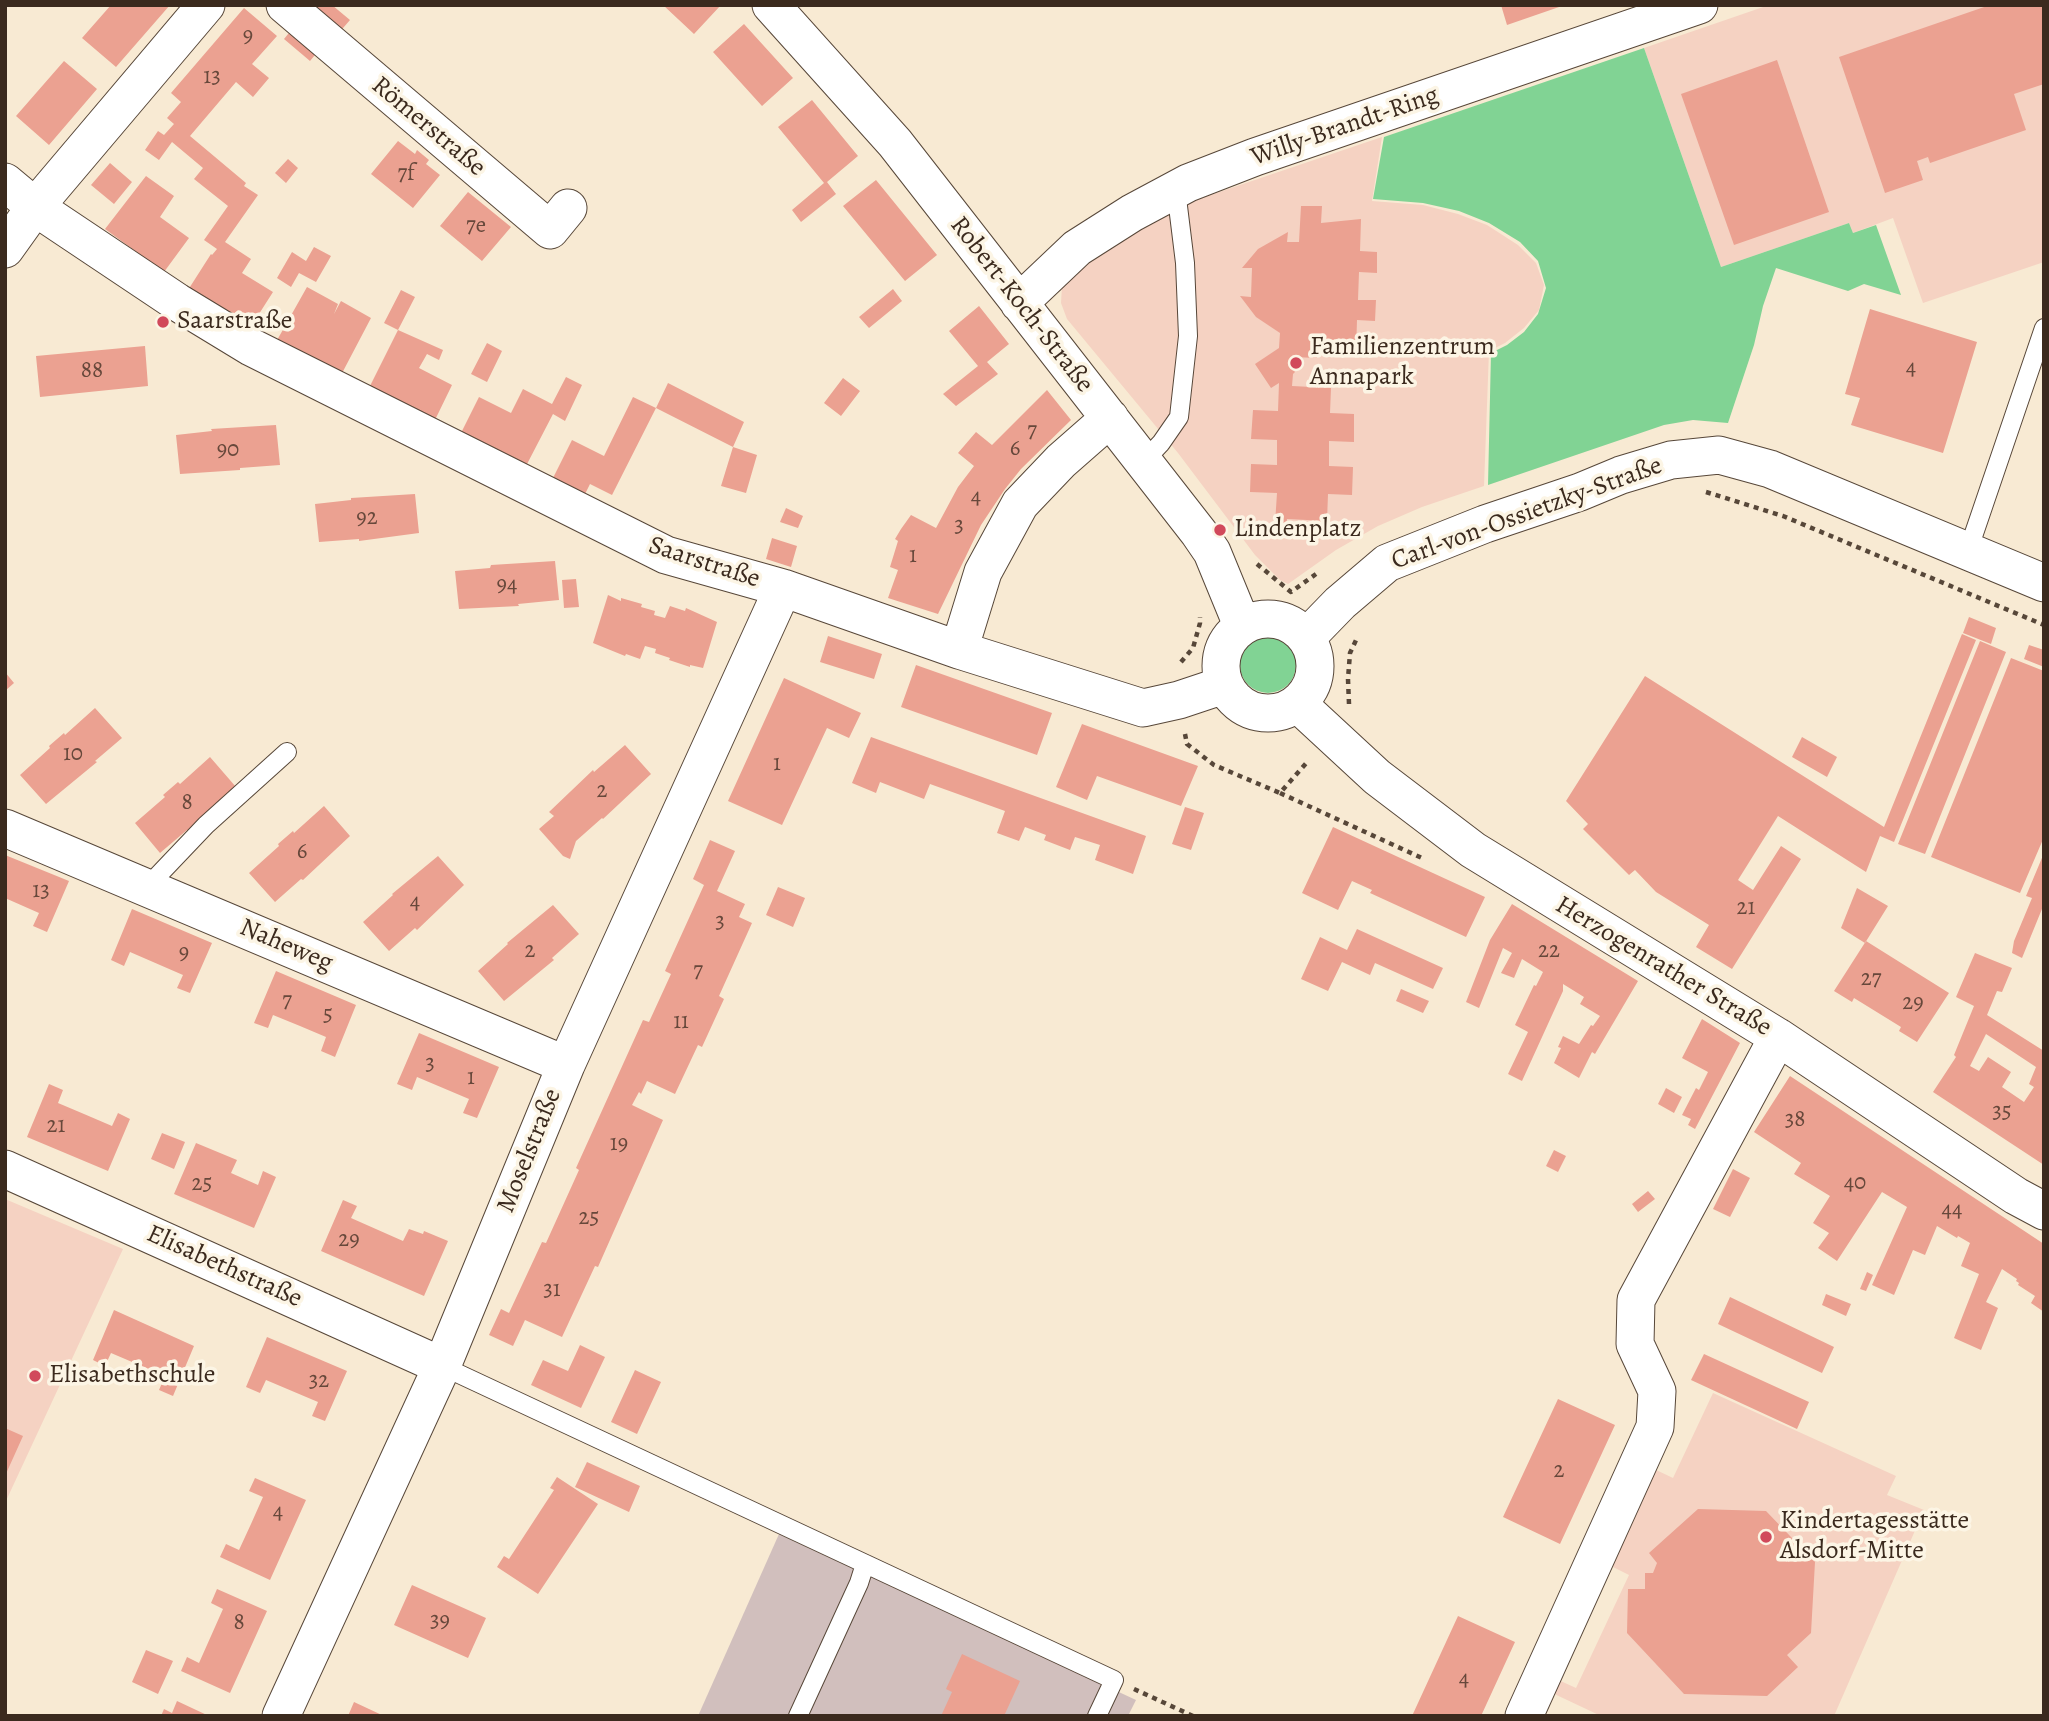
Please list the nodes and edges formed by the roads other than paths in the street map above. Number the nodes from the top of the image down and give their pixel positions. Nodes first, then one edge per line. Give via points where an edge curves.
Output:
1 (206, 5) edge
2 (285, 5) edge
3 (771, 5) edge
4 (1699, 5) edge
5 (5, 182) edge
6 (1176, 190) junction
7 (35, 207) junction
8 (568, 208) dead end
9 (5, 249) edge
10 (1019, 303) junction
11 (2044, 328) edge
12 (1110, 418) junction
13 (1143, 461) junction
14 (1968, 551) junction
15 (2044, 583) edge
16 (783, 588) junction
17 (1242, 625) junction
18 (1306, 638) junction
19 (959, 650) junction
20 (1224, 685) junction
21 (1297, 703) junction
22 (288, 752) dead end
23 (5, 828) edge
24 (147, 887) junction
25 (1778, 1037) junction
26 (566, 1065) junction
27 (5, 1169) edge
28 (2044, 1211) edge
29 (442, 1366) junction
30 (865, 1563) junction
31 (281, 1716) edge
32 (798, 1716) edge
33 (1097, 1716) edge
34 (1524, 1716) edge

1 - 7 street
2 - 8 street, Römerstraße via 550,230
3 - 10 street, Robert-Koch-Straße via 895,143
4 - 6 street, Willy-Brandt-Ring via 1255,157
5 - 7 street, Saarstraße
6 - 10 street, Willy-Brandt-Ring via 1077,248
6 - 13 lane via 1188,335 1179,418
7 - 9 street
7 - 16 street, Saarstraße via 177,302 311,378 666,555
10 - 12 street, Robert-Koch-Straße
11 - 14 lane
12 - 13 street, Robert-Koch-Straße
12 - 19 street via 1020,504 983,572
13 - 17 street, Robert-Koch-Straße via 1212,552
14 - 15 street, Carl-von-Ossietzky-Straße
14 - 18 street, Carl-von-Ossietzky-Straße via 1770,469 1719,455 1671,460 1387,563
16 - 19 street, Saarstraße
16 - 26 street, Moselstraße
17 - 18 street via 1265,618 1288,623
17 - 20 street via 1226,641 1220,663
18 - 21 street via 1315,660 1311,684
19 - 20 street, Saarstraße via 1143,708
20 - 21 street via 1237,702 1256,712 1278,712
21 - 25 street, Herzogenrather Straße via 1377,777 1473,849
22 - 24 lane via 206,825
23 - 24 street, Naheweg
24 - 26 street, Naheweg
25 - 28 street, Herzogenrather Straße
25 - 34 street via 1636,1300 1635,1344 1657,1391 1655,1427
26 - 29 street, Moselstraße
27 - 29 street, Elisabethstraße
29 - 30 lane
29 - 31 street, Moselstraße
30 - 32 lane
30 - 33 lane via 1114,1680

